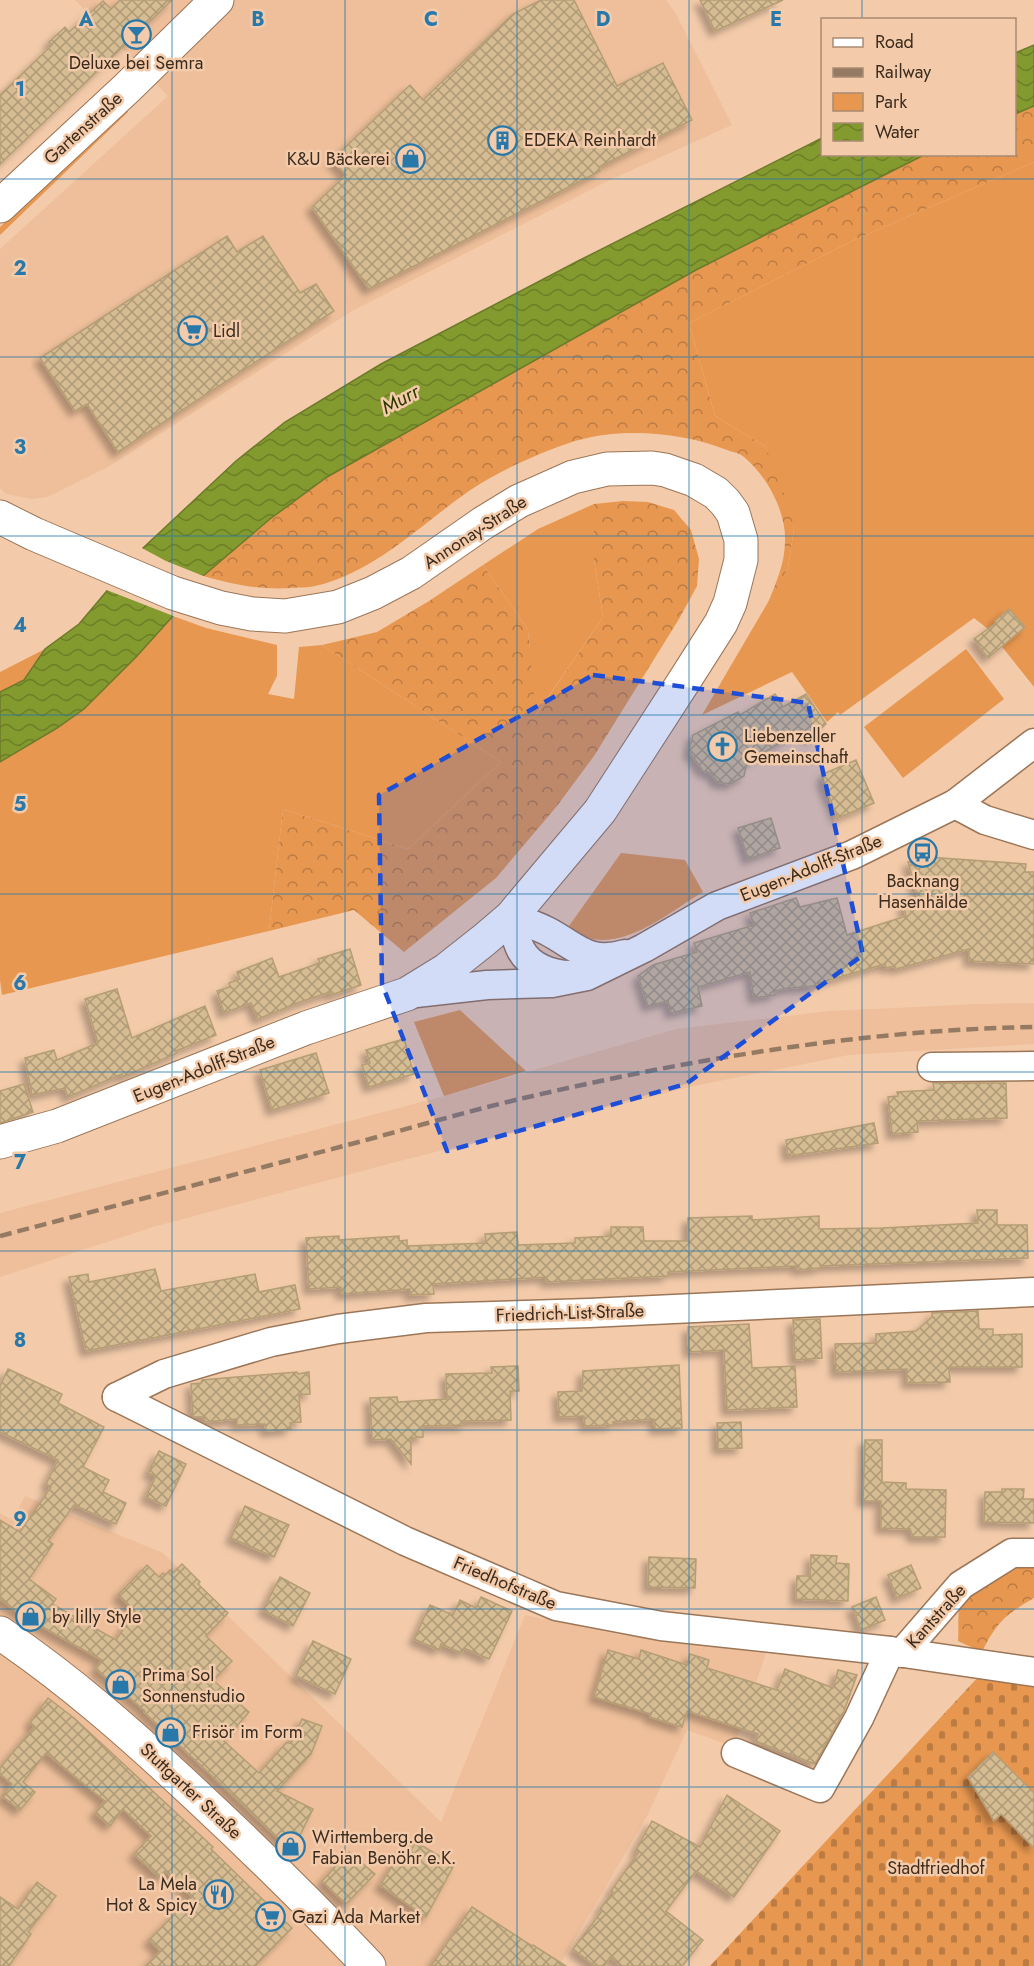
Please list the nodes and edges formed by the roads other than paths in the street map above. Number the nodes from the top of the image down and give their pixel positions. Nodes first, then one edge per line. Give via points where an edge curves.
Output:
1 (217, 0) edge
2 (0, 206) edge
3 (0, 517) edge
4 (1034, 743) edge
5 (955, 804) junction
6 (1034, 835) edge
7 (511, 918) junction
8 (644, 948) junction
9 (587, 976) junction
10 (407, 994) junction
11 (1034, 1066) edge
12 (932, 1067) dead end
13 (0, 1142) edge
14 (1034, 1292) edge
15 (117, 1397) joint
16 (1034, 1553) edge
17 (0, 1632) edge
18 (896, 1652) junction
19 (1034, 1671) edge
20 (736, 1753) dead end
21 (369, 1966) edge

1 - 2 street, Gartenstraße
3 - 7 street, Annonay-Straße via 156,586 221,608 285,616 338,607 373,593 411,573 519,501 573,477 607,469 665,470 700,483 725,502 739,527 741,560 721,623 600,812
4 - 5 street, Eugen-Adolff-Straße
5 - 6 street via 985,820
5 - 8 street, Eugen-Adolff-Straße via 852,855 717,906
7 - 8 street, Eugen-Adolff-Straße via 545,930 573,949 595,957 620,956
7 - 9 street, Eugen-Adolff-Straße via 521,951 538,966 559,975
7 - 10 street, Eugen-Adolff-Straße via 446,970
8 - 9 street, Eugen-Adolff-Straße
9 - 10 street, Eugen-Adolff-Straße via 552,983
10 - 13 street, Eugen-Adolff-Straße via 306,1028 57,1126
11 - 12 street
14 - 15 street, Friedrich-List-Straße via 426,1318 271,1342 164,1374
15 - 18 street, Friedhofstraße via 405,1541 556,1606 661,1626
16 - 18 street, Kantstraße via 1012,1552 961,1585
17 - 21 street, Stuttgarter Straße via 104,1710 242,1838
18 - 19 street, Friedhofstraße
18 - 20 street, Kantstraße via 820,1788

